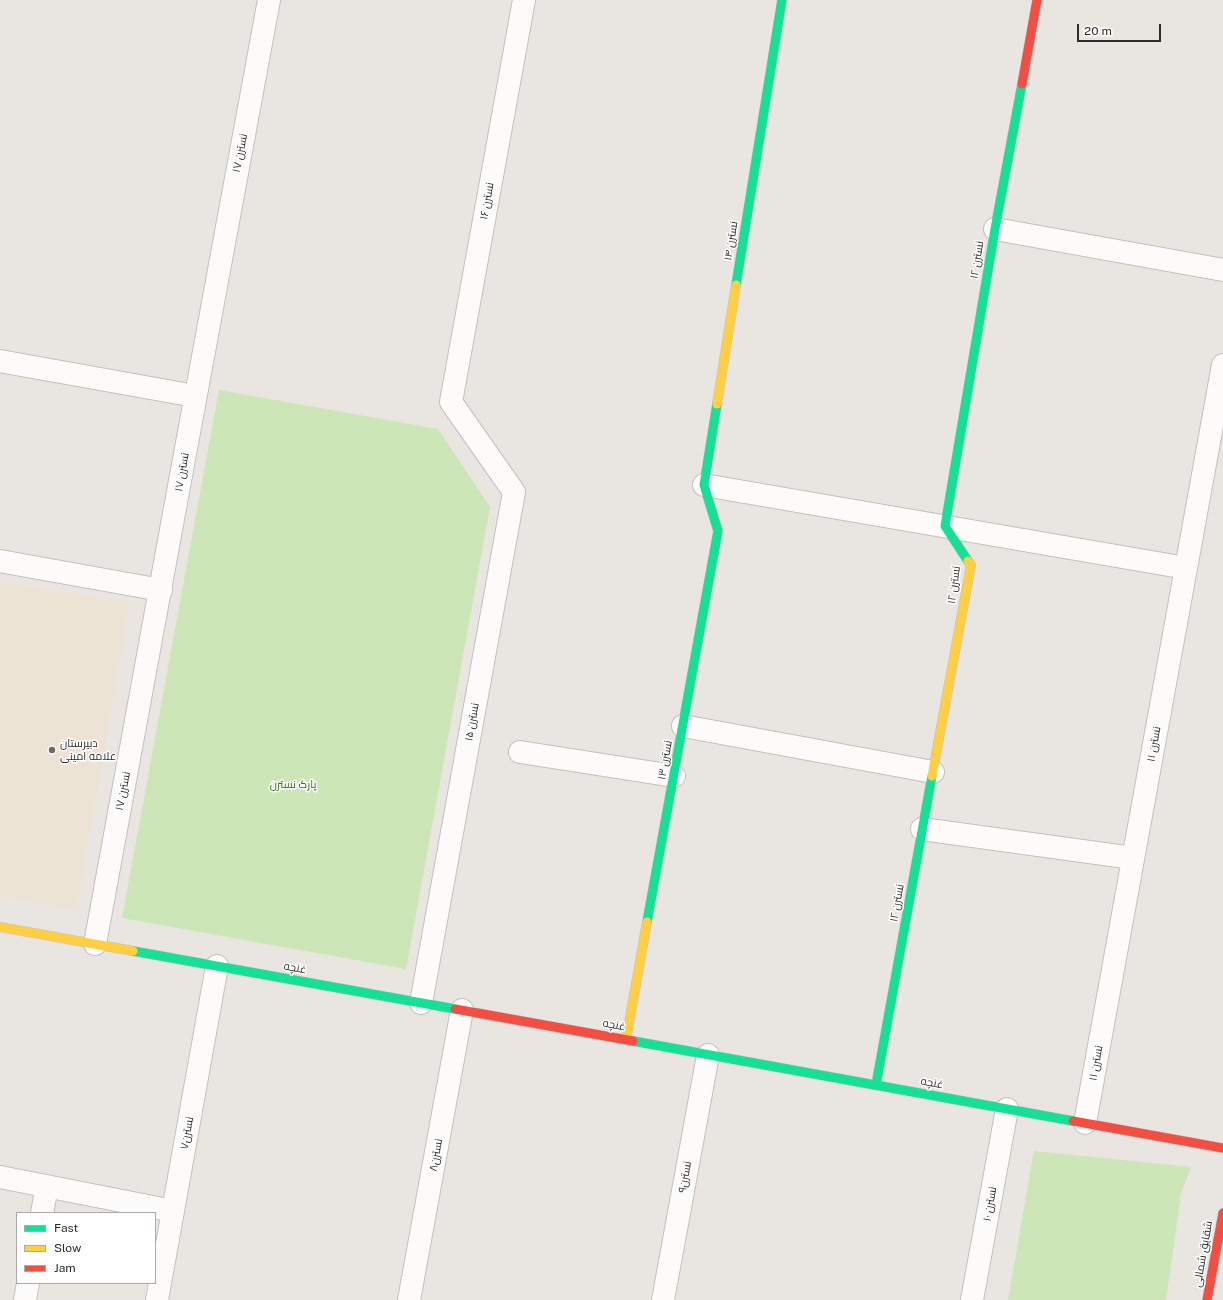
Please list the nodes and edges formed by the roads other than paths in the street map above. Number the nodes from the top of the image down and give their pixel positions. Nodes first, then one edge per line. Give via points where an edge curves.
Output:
1 (269, 0) edge
2 (524, 0) edge
3 (782, 0) edge
4 (1037, 0) edge
5 (995, 229) junction
6 (1223, 270) edge
7 (0, 361) edge
8 (1223, 365) edge
9 (195, 396) junction
10 (451, 402) joint
11 (704, 485) junction
12 (945, 526) junction
13 (0, 561) edge
14 (1186, 568) junction
15 (161, 590) junction
16 (683, 726) junction
17 (520, 752) dead end
18 (933, 772) junction
19 (674, 776) junction
20 (922, 829) junction
21 (1133, 858) junction
22 (0, 927) edge
23 (95, 944) junction
24 (217, 966) junction
25 (421, 1003) junction
26 (462, 1010) junction
27 (626, 1040) junction
28 (708, 1054) junction
29 (876, 1085) junction
30 (1007, 1109) junction
31 (1085, 1123) junction
32 (1223, 1148) edge
33 (0, 1177) edge
34 (47, 1186) junction
35 (173, 1211) junction
36 (42, 1212) edge
37 (1223, 1212) edge
38 (28, 1284) edge
39 (25, 1300) edge
40 (157, 1300) edge
41 (409, 1300) edge
42 (663, 1300) edge
43 (972, 1300) edge
44 (1207, 1300) edge

1 - 9 street, نسترن ۱۷
2 - 10 street, نسترن ۱۶
3 - 11 street, نسترن ۱۴
4 - 5 street, نسترن ۱۲
5 - 6 street
5 - 12 street, نسترن ۱۲
7 - 9 street
8 - 14 street, نسترن ۱۱
9 - 15 street, نسترن ۱۷
10 - 25 street, نسترن ۱۵ via 514,492
11 - 12 street
11 - 16 street, نسترن ۱۳ via 718,531
12 - 14 street
12 - 18 street, نسترن ۱۲ via 971,565
13 - 15 street
14 - 21 street, نسترن ۱۱
15 - 23 street, نسترن ۱۷
16 - 18 street
16 - 19 street, نسترن ۱۳
17 - 19 street
18 - 20 street, نسترن ۱۲
19 - 27 street, نسترن ۱۳
20 - 21 street
20 - 29 street, نسترن ۱۲
21 - 31 street, نسترن ۱۱
22 - 23 street, غنچه
23 - 24 street, غنچه
24 - 25 street, غنچه
24 - 35 street, نسترن۷
25 - 26 street, غنچه
26 - 27 street, غنچه
26 - 41 street, نسترن۸
27 - 28 street, غنچه
28 - 29 street, غنچه
28 - 42 street, نسترن۹
29 - 30 street, غنچه
30 - 31 street, غنچه
30 - 43 street, نسترن ۱۰
31 - 32 street, غنچه
33 - 34 street
34 - 35 street
34 - 36 street
35 - 40 street, نسترن۷
37 - 44 street, شقایق شمالی
38 - 39 street

